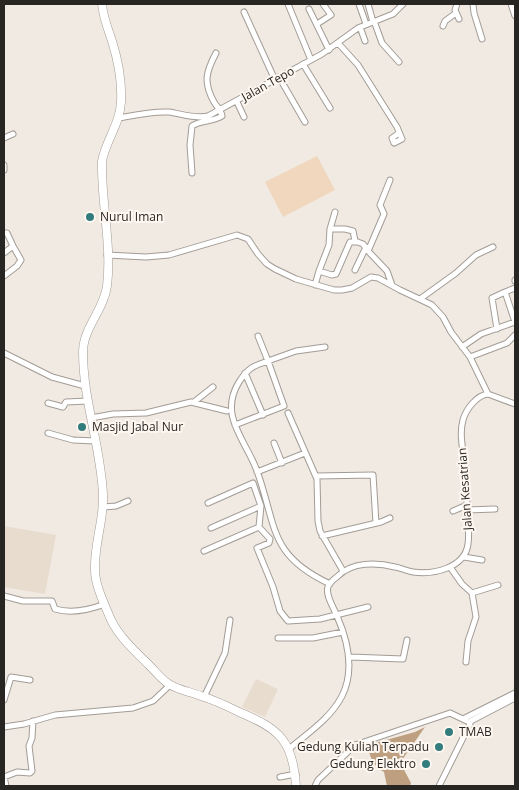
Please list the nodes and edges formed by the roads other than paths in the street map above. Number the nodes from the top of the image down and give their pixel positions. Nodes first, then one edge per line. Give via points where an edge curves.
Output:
1 (102, 4) edge
2 (288, 4) edge
3 (323, 4) edge
4 (359, 4) edge
5 (368, 4) edge
6 (458, 4) edge
7 (473, 4) edge
8 (511, 4) edge
9 (400, 5) edge
10 (309, 8) dead end
11 (244, 12) dead end
12 (456, 13) junction
13 (515, 16) edge
14 (459, 19) dead end
15 (373, 21) junction
16 (318, 24) junction
17 (366, 24) junction
18 (443, 26) dead end
19 (360, 27) junction
20 (482, 39) dead end
21 (365, 41) dead end
22 (338, 43) junction
23 (329, 50) junction
24 (216, 53) dead end
25 (311, 60) junction
26 (399, 62) dead end
27 (302, 64) junction
28 (277, 79) junction
29 (236, 102) junction
30 (330, 108) dead end
31 (220, 110) junction
32 (244, 117) dead end
33 (119, 118) junction
34 (305, 122) dead end
35 (399, 133) dead end
36 (13, 134) dead end
37 (4, 138) edge
38 (4, 165) edge
39 (4, 170) edge
40 (192, 173) dead end
41 (390, 180) dead end
42 (335, 212) dead end
43 (330, 229) junction
44 (4, 233) edge
45 (358, 242) junction
46 (13, 246) junction
47 (494, 247) dead end
48 (367, 249) junction
49 (4, 253) edge
50 (107, 255) junction
51 (355, 270) dead end
52 (320, 271) junction
53 (4, 276) edge
54 (315, 285) junction
55 (392, 286) junction
56 (515, 288) edge
57 (504, 292) junction
58 (420, 299) junction
59 (515, 322) edge
60 (497, 329) junction
61 (515, 335) edge
62 (258, 336) dead end
63 (326, 347) dead end
64 (462, 347) junction
65 (4, 353) edge
66 (470, 358) junction
67 (268, 361) junction
68 (245, 373) junction
69 (85, 386) junction
70 (213, 387) dead end
71 (488, 394) junction
72 (88, 401) junction
73 (194, 402) junction
74 (48, 403) dead end
75 (515, 404) edge
76 (227, 411) dead end
77 (288, 413) dead end
78 (263, 415) junction
79 (91, 418) junction
80 (235, 426) junction
81 (48, 433) dead end
82 (95, 442) junction
83 (274, 443) dead end
84 (305, 453) junction
85 (282, 463) junction
86 (257, 472) junction
87 (316, 476) junction
88 (128, 501) dead end
89 (208, 503) dead end
90 (261, 506) junction
91 (103, 507) junction
92 (467, 507) junction
93 (495, 509) dead end
94 (453, 511) dead end
95 (390, 518) dead end
96 (376, 523) junction
97 (259, 527) junction
98 (211, 528) dead end
99 (322, 536) junction
100 (204, 551) dead end
101 (464, 557) junction
102 (482, 560) dead end
103 (450, 566) junction
104 (343, 571) junction
105 (330, 584) junction
106 (498, 585) dead end
107 (472, 594) junction
108 (4, 596) edge
109 (105, 604) junction
110 (368, 607) dead end
111 (337, 616) junction
112 (230, 620) dead end
113 (343, 632) junction
114 (278, 638) dead end
115 (407, 640) dead end
116 (350, 657) junction
117 (466, 662) dead end
118 (30, 680) dead end
119 (170, 685) junction
120 (515, 693) edge
121 (204, 696) junction
122 (515, 698) edge
123 (4, 700) edge
124 (466, 720) junction
125 (33, 721) junction
126 (4, 727) edge
127 (289, 749) junction
128 (296, 774) junction
129 (280, 777) dead end
130 (6, 786) edge
131 (296, 786) edge
132 (315, 786) edge
133 (439, 786) edge

1 - 33 highway via 119,79
2 - 25 street
3 - 16 street via 331,15
4 - 17 street
5 - 15 street
6 - 12 street
7 - 20 street
8 - 13 street
9 - 15 street, Jalan Tepo via 393,14
10 - 16 street
11 - 28 street
12 - 14 street
12 - 18 street
15 - 17 street, Jalan Tepo
15 - 26 street via 382,43
16 - 23 street
17 - 19 street, Jalan Tepo
19 - 21 street
19 - 22 street, Jalan Tepo
22 - 23 street, Jalan Tepo
22 - 35 street via 358,65
23 - 25 street, Jalan Tepo
24 - 31 street via 206,81
25 - 27 street, Jalan Tepo
27 - 28 street, Jalan Tepo
27 - 30 street
28 - 29 street, Jalan Tepo
28 - 34 street
29 - 31 street, Jalan Tepo
29 - 32 street
31 - 33 street, Jalan Tepo via 205,117 153,112
31 - 40 street via 221,118 192,126
33 - 50 highway via 102,161
36 - 37 street
38 - 39 street
41 - 48 street via 380,205 384,214
42 - 43 street
43 - 45 street via 352,231
43 - 52 street via 329,245
44 - 46 street
45 - 48 street
45 - 52 street via 350,242 336,274
46 - 49 street
46 - 53 street via 21,260
47 - 58 street via 476,254
48 - 51 street
48 - 55 street via 387,271
50 - 54 street via 168,255 237,234 248,239 261,258 275,270
50 - 69 highway via 106,292 84,342
52 - 54 street
54 - 55 street via 342,290 373,277
55 - 58 street
56 - 57 street
57 - 59 street
57 - 60 street via 492,298
58 - 64 street via 438,310
59 - 60 street
60 - 64 street via 481,334
61 - 66 street via 506,343
62 - 67 street
63 - 67 street via 296,351
64 - 66 street
65 - 69 street via 52,378
66 - 71 street
67 - 68 street via 251,367
67 - 78 street via 284,405
68 - 78 street
68 - 80 street via 231,399
69 - 72 highway
70 - 73 street
71 - 75 street
71 - 92 street, Jalan Kesatrian via 474,402 463,420
72 - 74 street via 66,402 63,408
72 - 79 highway
73 - 76 street
73 - 79 street via 144,413
77 - 84 street
78 - 80 street
79 - 82 highway
80 - 86 street
81 - 82 street
82 - 91 highway
83 - 85 street
84 - 85 street
84 - 87 street
85 - 86 street
86 - 105 street via 274,531 286,553 304,570
87 - 96 street via 373,474
87 - 99 street
88 - 91 street
89 - 90 street via 253,483
90 - 97 street
90 - 98 street
91 - 109 highway via 95,570
92 - 93 street
92 - 94 street
92 - 101 street, Jalan Kesatrian via 468,541
95 - 96 street
96 - 99 street
97 - 100 street
97 - 111 street via 270,539 269,543 257,548 280,611 288,621
99 - 104 street
101 - 102 street
101 - 103 street
103 - 104 street via 418,572 373,564
103 - 107 street
104 - 105 street
105 - 111 street via 328,591
106 - 107 street
107 - 117 street via 476,617 468,641
108 - 109 street via 24,601 52,601 55,609 65,611
109 - 119 highway via 125,641
110 - 111 street
111 - 113 street
112 - 121 street via 225,653
113 - 114 street via 313,638
113 - 116 street
115 - 116 street via 403,659
116 - 127 street via 346,686 336,705 322,722
118 - 123 street via 11,674
119 - 121 highway
119 - 125 street via 154,701 133,708 55,715
120 - 124 street
121 - 127 highway via 264,723
122 - 124 street
124 - 132 street via 447,713 361,741 350,748
124 - 133 street via 469,726
125 - 126 street
125 - 130 street via 29,746 32,771 4,777
127 - 128 highway
128 - 129 street
128 - 131 highway

